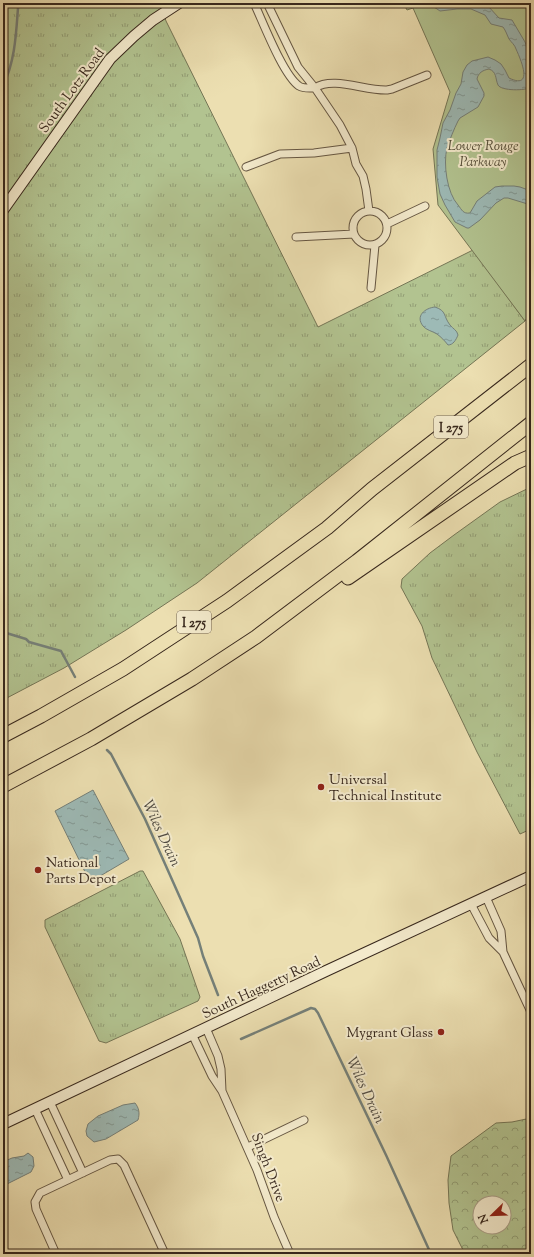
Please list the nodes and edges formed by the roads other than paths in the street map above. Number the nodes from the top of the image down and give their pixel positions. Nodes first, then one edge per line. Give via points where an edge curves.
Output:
1 (179, 3) edge
2 (254, 3) edge
3 (267, 3) edge
4 (427, 75) dead end
5 (315, 88) junction
6 (352, 148) junction
7 (246, 167) dead end
8 (425, 206) dead end
9 (3, 210) edge
10 (369, 211) junction
11 (387, 224) junction
12 (354, 234) junction
13 (296, 237) dead end
14 (375, 245) junction
15 (371, 288) dead end
16 (531, 355) edge
17 (531, 365) edge
18 (531, 423) edge
19 (531, 456) edge
20 (372, 489) junction
21 (273, 625) junction
22 (3, 736) edge
23 (3, 786) edge
24 (531, 876) edge
25 (486, 897) junction
26 (471, 904) junction
27 (503, 952) junction
28 (531, 1012) edge
29 (206, 1028) junction
30 (192, 1034) junction
31 (222, 1091) junction
32 (50, 1102) junction
33 (35, 1109) junction
34 (304, 1120) dead end
35 (3, 1124) edge
36 (248, 1148) junction
37 (83, 1173) junction
38 (68, 1180) junction
39 (56, 1254) edge
40 (165, 1254) edge
41 (290, 1254) edge

1 - 9 main road, South Lotz Road via 153,20 110,59
2 - 5 street via 290,76 303,88
3 - 5 street via 298,68
4 - 5 street via 387,90 335,83 321,84
5 - 6 street
6 - 7 street via 280,154
6 - 10 street via 364,182
8 - 11 street
10 - 11 street via 380,214
10 - 12 street via 355,219
11 - 14 street via 384,239
12 - 13 street
12 - 14 street via 360,243
14 - 15 street
16 - 20 highway via 410,454
17 - 20 highway, I 275
18 - 21 highway
19 - 21 highway via 515,463 314,603
20 - 22 highway, I 275 via 327,528 227,601 123,669
21 - 23 highway via 192,679 92,739
24 - 25 main road, South Haggerty Road
25 - 26 main road, South Haggerty Road
25 - 27 street via 501,931
26 - 27 street via 489,938
26 - 29 main road, South Haggerty Road
27 - 28 street
29 - 30 main road, South Haggerty Road
29 - 31 street, Singh Drive via 218,1056
30 - 31 street, Singh Drive
30 - 32 main road, South Haggerty Road
31 - 36 street, Singh Drive
32 - 33 main road, South Haggerty Road
32 - 37 street
33 - 35 main road, South Haggerty Road
33 - 38 street
34 - 36 street
36 - 41 street, Singh Drive
37 - 38 street
37 - 40 street via 110,1160 118,1159 124,1165
38 - 39 street via 40,1193 35,1202

